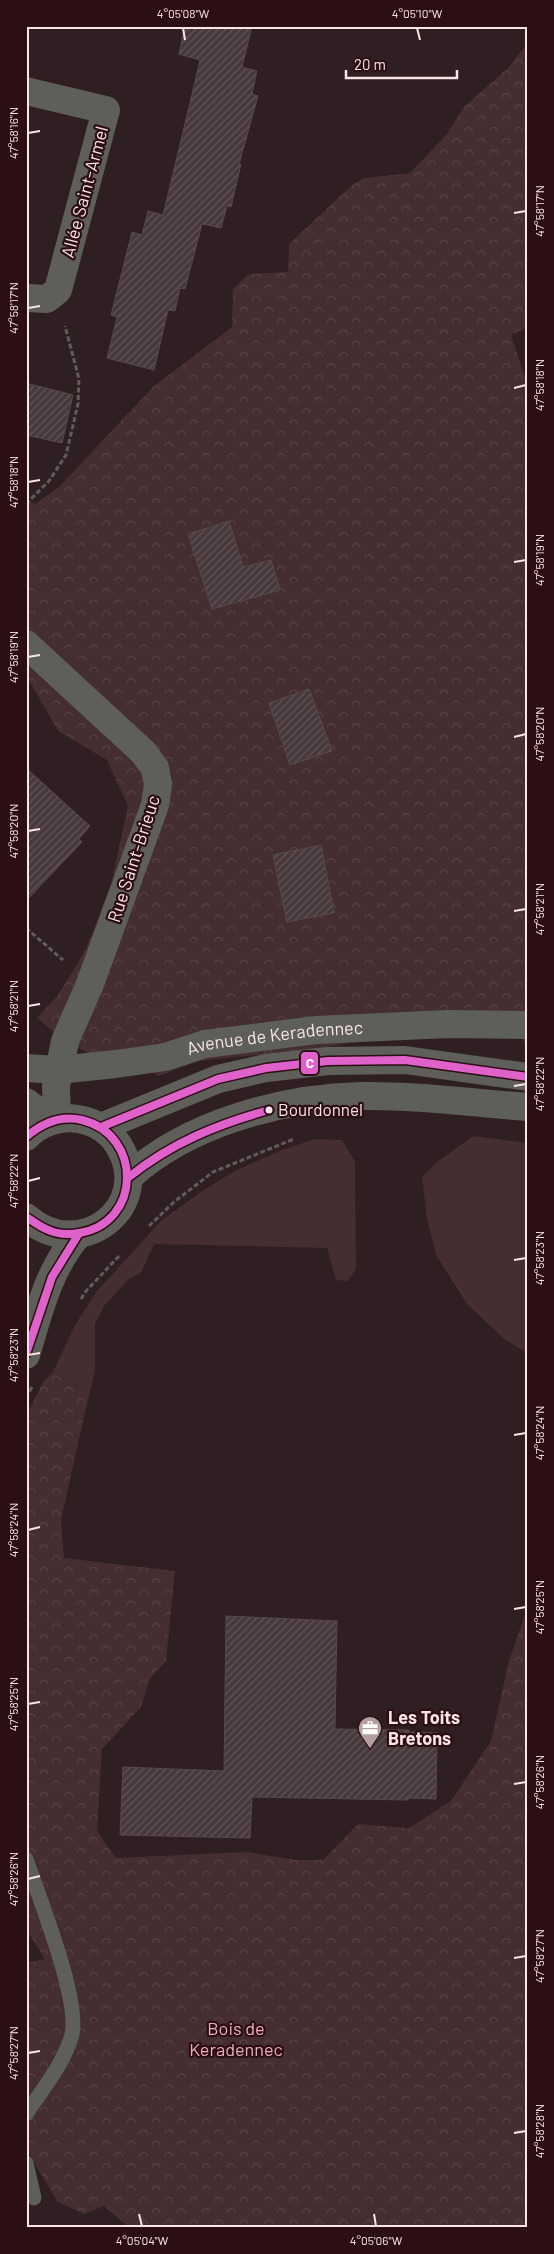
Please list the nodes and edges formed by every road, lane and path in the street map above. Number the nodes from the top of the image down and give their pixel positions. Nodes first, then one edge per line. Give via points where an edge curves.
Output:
1 (26, 91) edge
2 (37, 298) edge
3 (26, 504) edge
4 (26, 644) edge
5 (26, 928) edge
6 (90, 984) junction
7 (528, 1024) edge
8 (26, 1068) edge
9 (58, 1070) junction
10 (528, 1077) edge
11 (26, 1102) edge
12 (528, 1107) edge
13 (54, 1120) junction
14 (101, 1127) junction
15 (26, 1137) edge
16 (297, 1138) dead end
17 (129, 1177) junction
18 (26, 1219) edge
19 (146, 1229) dead end
20 (78, 1235) junction
21 (125, 1249) dead end
22 (77, 1307) dead end
23 (26, 1355) edge
24 (34, 1384) dead end
25 (26, 1398) edge
26 (26, 1859) edge
27 (26, 2114) edge
28 (26, 2163) edge
29 (34, 2198) dead end

1 - 2 street, Allée Saint-Armel via 106,110 58,290
2 - 3 path via 67,330 78,378 78,404 66,455 49,481
4 - 6 street, Rue Saint-Brieuc via 144,752 155,768 158,784 155,805
5 - 6 path
6 - 9 street, Rue Saint-Brieuc via 65,1041
7 - 9 street, Avenue de Keradennec via 316,1030 205,1044 165,1057
8 - 9 street, Avenue de Keradennec
9 - 13 street, Rue Saint-Brieuc
10 - 14 street via 405,1060 328,1061 266,1068 218,1079
11 - 13 street
12 - 17 street via 361,1096 287,1105 198,1134 162,1151
13 - 14 street via 72,1118
13 - 15 street
14 - 17 street via 115,1139 124,1154
16 - 19 path via 213,1172
17 - 20 street via 125,1197 111,1218 102,1226
18 - 20 street via 59,1235
20 - 23 street via 62,1254 49,1282
21 - 22 path via 86,1291
24 - 25 path
26 - 27 lane via 73,2009 72,2037 56,2070
28 - 29 lane

